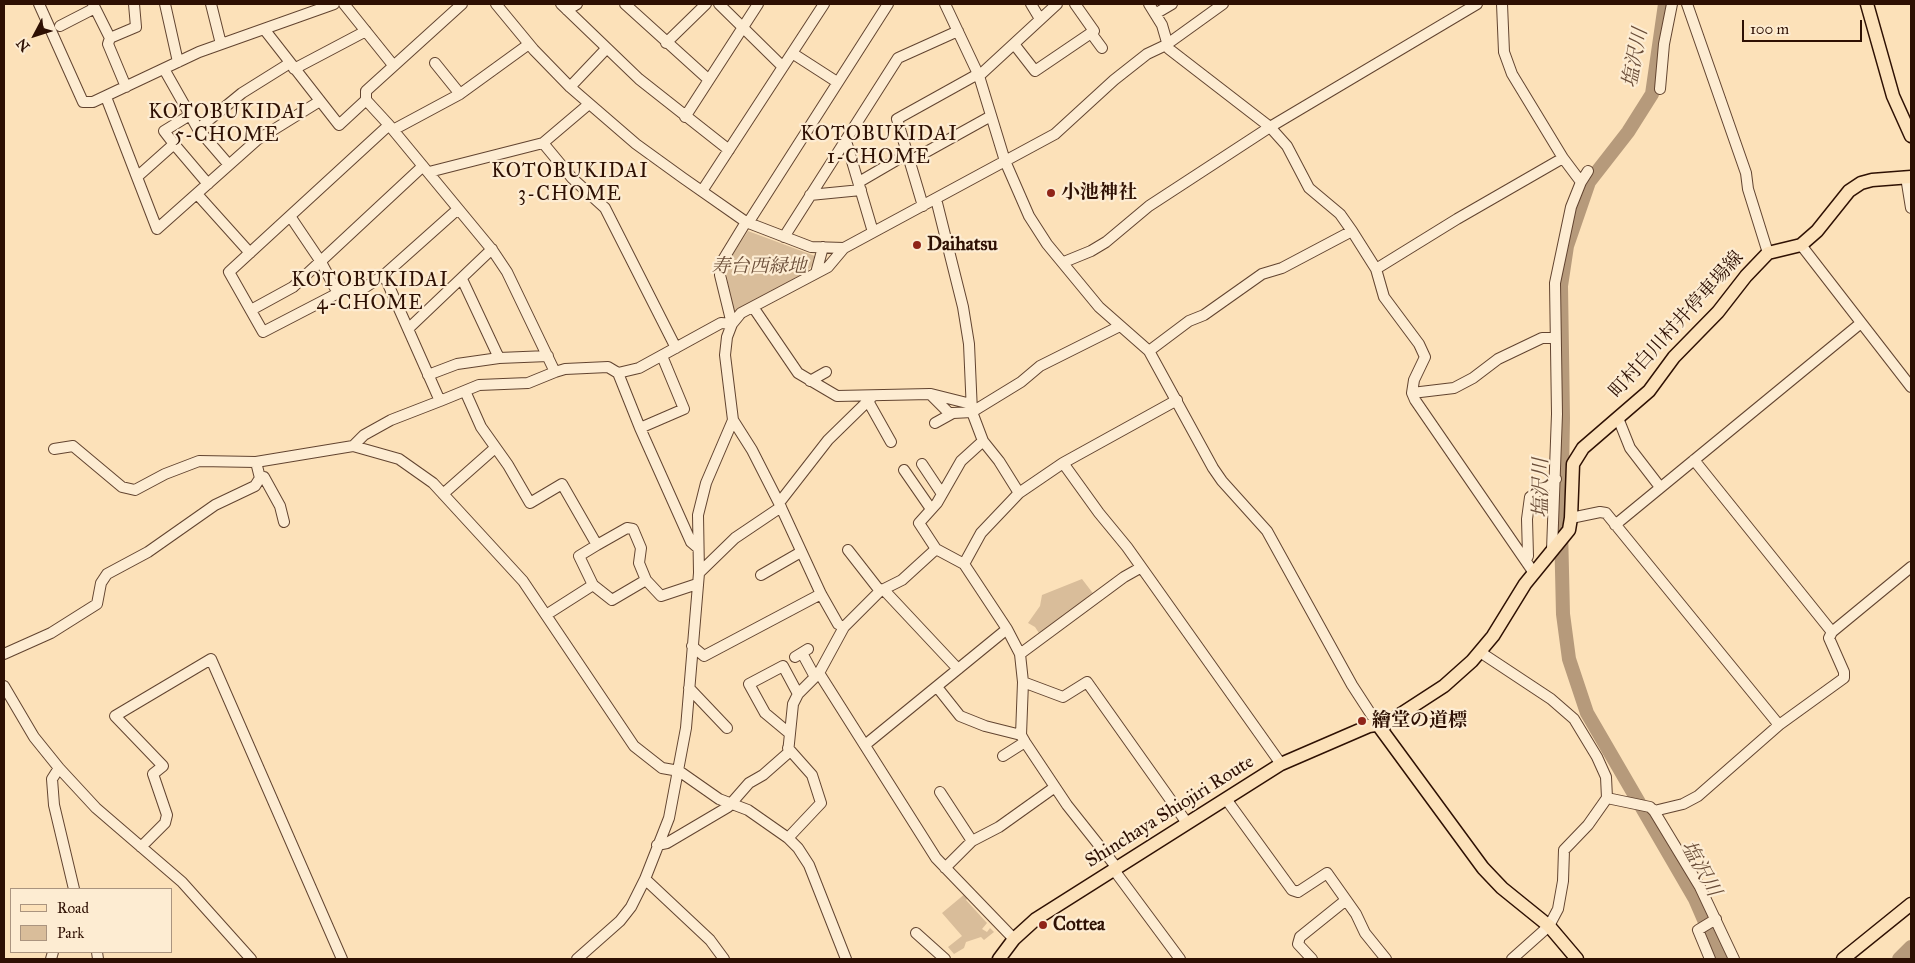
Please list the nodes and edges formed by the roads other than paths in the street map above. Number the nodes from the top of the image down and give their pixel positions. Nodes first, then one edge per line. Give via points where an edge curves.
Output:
1 (39, 4) edge
2 (134, 4) edge
3 (165, 4) edge
4 (211, 4) edge
5 (334, 4) edge
6 (344, 4) edge
7 (462, 4) edge
8 (497, 4) edge
9 (577, 4) edge
10 (625, 4) edge
11 (706, 4) edge
12 (719, 4) edge
13 (758, 4) edge
14 (824, 4) edge
15 (888, 4) edge
16 (945, 4) edge
17 (1031, 4) edge
18 (1057, 4) edge
19 (1075, 4) edge
20 (1149, 4) edge
21 (1172, 4) edge
22 (1223, 4) edge
23 (1478, 4) edge
24 (1502, 4) edge
25 (1672, 4) edge
26 (1686, 4) edge
27 (1867, 4) edge
28 (94, 6) edge
29 (564, 7) edge
30 (1155, 14) junction
31 (1040, 19) junction
32 (60, 26) dead end
33 (743, 28) junction
34 (264, 29) junction
35 (366, 31) junction
36 (958, 31) junction
37 (1091, 34) junction
38 (110, 38) junction
39 (666, 43) junction
40 (220, 44) junction
41 (529, 44) junction
42 (1014, 44) junction
43 (1166, 45) junction
44 (1102, 48) dead end
45 (606, 49) junction
46 (792, 53) junction
47 (178, 62) junction
48 (435, 63) dead end
49 (393, 65) junction
50 (292, 66) junction
51 (783, 68) junction
52 (164, 69) junction
53 (978, 75) junction
54 (709, 80) junction
55 (836, 82) junction
56 (126, 87) junction
57 (570, 87) junction
58 (1660, 89) dead end
59 (460, 94) junction
60 (106, 97) junction
61 (366, 100) junction
62 (320, 102) junction
63 (589, 104) junction
64 (190, 115) junction
65 (992, 116) junction
66 (685, 117) junction
67 (391, 127) junction
68 (1270, 127) junction
69 (198, 129) junction
70 (1911, 136) edge
71 (846, 141) junction
72 (543, 143) junction
73 (174, 144) junction
74 (729, 150) junction
75 (909, 158) junction
76 (1563, 158) junction
77 (1005, 162) junction
78 (228, 165) junction
79 (426, 169) junction
80 (1588, 171) dead end
81 (137, 177) junction
82 (1908, 177) edge
83 (1581, 182) junction
84 (208, 184) junction
85 (860, 186) junction
86 (702, 191) junction
87 (197, 194) junction
88 (810, 195) junction
89 (936, 199) junction
90 (922, 206) junction
91 (1911, 208) edge
92 (458, 209) junction
93 (290, 216) junction
94 (747, 222) junction
95 (1352, 231) junction
96 (873, 232) junction
97 (784, 237) junction
98 (1801, 245) junction
99 (823, 247) junction
100 (844, 248) junction
101 (492, 249) junction
102 (250, 253) junction
103 (1768, 253) junction
104 (321, 262) junction
105 (1064, 262) junction
106 (1376, 269) junction
107 (816, 273) junction
108 (384, 275) junction
109 (462, 279) junction
110 (346, 289) junction
111 (753, 307) junction
112 (251, 310) junction
113 (1861, 323) junction
114 (732, 324) junction
115 (1120, 326) junction
116 (408, 330) junction
117 (1555, 338) junction
118 (676, 348) junction
119 (1149, 351) junction
120 (548, 356) junction
121 (662, 356) junction
122 (499, 358) junction
123 (555, 372) junction
124 (826, 372) dead end
125 (618, 373) junction
126 (428, 375) junction
127 (810, 381) junction
128 (1911, 387) edge
129 (465, 391) junction
130 (1412, 393) junction
131 (930, 394) junction
132 (870, 399) junction
133 (1177, 400) junction
134 (440, 401) junction
135 (972, 408) junction
136 (953, 413) junction
137 (1618, 418) junction
138 (733, 420) junction
139 (935, 423) dead end
140 (640, 428) junction
141 (983, 441) junction
142 (891, 442) dead end
143 (353, 446) junction
144 (495, 448) junction
145 (54, 450) dead end
146 (1694, 460) junction
147 (256, 462) junction
148 (1063, 463) junction
149 (922, 464) dead end
150 (904, 470) dead end
151 (260, 478) junction
152 (1556, 479) junction
153 (1660, 487) junction
154 (1018, 493) junction
155 (443, 494) junction
156 (942, 494) junction
157 (780, 505) junction
158 (931, 509) junction
159 (1571, 518) junction
160 (284, 522) dead end
161 (1615, 525) junction
162 (597, 545) junction
163 (698, 548) junction
164 (936, 549) junction
165 (1553, 549) junction
166 (802, 552) junction
167 (850, 555) dead end
168 (1526, 560) junction
169 (964, 564) junction
170 (1911, 567) edge
171 (1140, 568) junction
172 (699, 573) junction
173 (1534, 573) junction
174 (761, 574) dead end
175 (646, 580) junction
176 (697, 584) junction
177 (592, 585) junction
178 (881, 590) junction
179 (821, 594) junction
180 (546, 615) junction
181 (844, 627) junction
182 (1007, 629) junction
183 (1832, 632) junction
184 (692, 646) junction
185 (1480, 652) junction
186 (801, 653) dead end
187 (4, 654) edge
188 (1020, 654) junction
189 (958, 669) junction
190 (817, 675) junction
191 (1022, 682) junction
192 (4, 686) edge
193 (937, 687) junction
194 (689, 688) junction
195 (798, 694) junction
196 (1378, 725) junction
197 (1779, 725) junction
198 (722, 726) dead end
199 (789, 733) junction
200 (1023, 738) junction
201 (865, 745) junction
202 (788, 748) junction
203 (1004, 756) dead end
204 (1281, 764) junction
205 (59, 768) junction
206 (679, 771) junction
207 (1055, 787) junction
208 (940, 792) dead end
209 (1226, 799) junction
210 (1611, 800) junction
211 (732, 803) junction
212 (1652, 809) junction
213 (1187, 823) junction
214 (788, 838) junction
215 (972, 841) junction
216 (657, 845) junction
217 (141, 847) junction
218 (945, 868) junction
219 (1116, 869) junction
220 (645, 879) junction
221 (74, 888) edge
222 (1346, 900) junction
223 (1911, 904) edge
224 (1716, 919) junction
225 (1549, 926) junction
226 (916, 933) dead end
227 (1014, 939) junction
228 (1383, 958) edge
229 (250, 959) edge
230 (342, 959) edge
231 (577, 959) edge
232 (724, 959) edge
233 (846, 959) edge
234 (945, 959) edge
235 (998, 959) edge
236 (1180, 959) edge
237 (1312, 959) edge
238 (1512, 959) edge
239 (1577, 959) edge
240 (1710, 959) edge
241 (1734, 959) edge
242 (1843, 959) edge

1 - 60 street via 83,102
2 - 38 street via 136,27
3 - 47 street
4 - 40 street
5 - 34 street
6 - 35 street
7 - 49 street
8 - 41 street
9 - 29 street
10 - 39 street
11 - 39 street
12 - 33 street
13 - 33 street
14 - 46 street
15 - 55 street
16 - 36 street
17 - 31 street
18 - 31 street
19 - 37 street via 1094,31
20 - 30 street
21 - 30 street
22 - 43 street
23 - 68 street
24 - 76 street via 1504,52 1512,74
25 - 58 street
26 - 103 street via 1746,173 1750,197
27 - 70 main road via 1893,96
28 - 32 street
28 - 38 street
29 - 45 street
30 - 43 street via 1162,25
31 - 42 street
33 - 51 street
33 - 54 street
34 - 40 street
34 - 50 street
35 - 49 street
35 - 50 street
36 - 53 street
36 - 71 street via 898,58
37 - 42 street via 1035,71
37 - 44 street
38 - 56 street via 108,44
39 - 54 street
40 - 47 street
41 - 57 street
41 - 59 street
42 - 53 street
43 - 68 street
43 - 77 street via 1148,54 1114,80 1055,134
45 - 57 street
45 - 66 street
46 - 51 street
46 - 55 street
47 - 52 street
48 - 59 street
49 - 61 street via 366,91
50 - 62 street
50 - 69 street via 242,93
51 - 74 street
52 - 56 street
52 - 64 street
53 - 65 street
53 - 75 street via 897,119
54 - 66 street
55 - 94 street
56 - 60 street
57 - 63 street
59 - 67 street
60 - 81 street
61 - 62 street via 339,125
61 - 67 street
62 - 78 street via 270,130
63 - 72 street
63 - 86 street via 636,144
64 - 69 street
64 - 73 street via 164,131
65 - 75 street
65 - 77 street
66 - 74 street
67 - 79 street
67 - 93 street
68 - 95 street via 1286,146 1309,188 1340,214
68 - 105 street via 1149,206 1106,242
69 - 78 street
71 - 85 street
71 - 88 street
72 - 79 street
72 - 118 street via 572,178 605,208
73 - 81 street
73 - 84 street
74 - 86 street
75 - 85 street
75 - 90 street
76 - 83 street
76 - 106 street
77 - 89 street
77 - 105 street via 1029,216
78 - 84 street
79 - 92 street
79 - 104 street
80 - 83 street
81 - 87 street via 156,229
82 - 91 street
82 - 98 main road, 町村白川村井停車場線 via 1872,180 1855,187
83 - 117 street via 1571,207 1555,283
84 - 87 street
85 - 88 street
85 - 96 street
86 - 94 street
87 - 102 street
88 - 97 street
89 - 90 street
89 - 135 street via 963,307 969,344
90 - 96 street
92 - 101 street
92 - 108 street
93 - 102 street
93 - 104 street
94 - 97 street
94 - 114 street via 721,263 720,275
95 - 106 street
95 - 119 street via 1282,268 1262,274
96 - 100 street
97 - 99 street
98 - 103 main road, 町村白川村井停車場線
98 - 113 street
99 - 100 street
99 - 107 street
100 - 107 street via 828,267
101 - 109 street
101 - 120 street via 507,272
102 - 112 street via 229,272
103 - 137 main road, 町村白川村井停車場線 via 1674,357 1648,391
104 - 110 street via 336,288
104 - 112 street via 293,287
105 - 115 street via 1099,307
106 - 130 street via 1384,297 1425,357 1414,380
107 - 111 street
108 - 110 street via 361,290
108 - 116 street
109 - 116 street
109 - 122 street
110 - 112 street via 263,332
111 - 114 street
111 - 127 street via 798,373
113 - 128 street
113 - 146 street
114 - 118 street via 720,323
114 - 138 street via 725,355
115 - 119 street
115 - 135 street via 1040,366 1021,382
116 - 126 street
117 - 130 street via 1542,338 1498,359 1454,388
117 - 152 street
118 - 121 street
119 - 133 street
120 - 122 street
120 - 123 street
121 - 125 street via 639,368
121 - 140 street via 684,410
122 - 126 street via 457,364
123 - 125 street via 608,367
123 - 129 street via 528,383 479,385
124 - 127 street
125 - 140 street
126 - 134 street
127 - 132 street via 837,396
129 - 134 street
129 - 144 street
130 - 168 street
131 - 132 street
131 - 135 street
131 - 136 street via 949,413
132 - 142 street
132 - 157 street via 828,440
133 - 148 street
133 - 196 street via 1222,481 1267,531 1352,685
134 - 143 street via 391,420 364,435
135 - 136 street
135 - 141 street
136 - 139 street
137 - 153 street via 1630,448
137 - 159 main road, 町村白川村井停車場線 via 1583,448 1573,464
138 - 157 street
138 - 163 street via 701,500
140 - 163 street via 691,542
141 - 154 street via 999,460
141 - 156 street via 962,461
143 - 147 street
143 - 155 street via 399,459 420,472
144 - 155 street
144 - 162 street via 530,503 562,484
145 - 147 street via 73,446 122,487 135,490 164,474 199,461
146 - 153 street
146 - 183 street
147 - 151 street
148 - 154 street
148 - 171 street
149 - 156 street
150 - 158 street
151 - 160 street via 264,477 280,506
151 - 187 street via 255,486 214,505 148,552 107,574 101,583 98,604 51,633
152 - 165 street
152 - 168 street via 1530,497
153 - 161 street
154 - 169 street via 981,534
155 - 180 street via 523,581
156 - 158 street
157 - 166 street
157 - 172 street via 735,538
158 - 164 street via 919,523
159 - 161 street via 1600,512 1606,513
159 - 165 main road, 町村白川村井停車場線 via 1566,534
161 - 197 street
162 - 175 street via 627,528 633,529 642,548 639,564
162 - 177 street via 579,556
163 - 172 street
164 - 169 street
164 - 178 street via 902,580
165 - 173 main road, 町村白川村井停車場線
166 - 174 street
166 - 179 street
167 - 178 street
168 - 173 street
169 - 182 street
170 - 183 street
171 - 188 street
171 - 204 street
172 - 176 street
173 - 185 main road, 町村白川村井停車場線
175 - 176 street via 661,596
175 - 177 street via 612,600
176 - 184 street
177 - 180 street
178 - 181 street
178 - 189 street
179 - 181 street via 838,624
179 - 184 street via 704,656
180 - 206 street via 634,746 662,768
181 - 190 street
182 - 188 street
182 - 189 street
183 - 197 street via 1829,638 1844,678
184 - 194 street
185 - 196 main road, 町村白川村井停車場線 via 1444,686 1387,723
185 - 210 street via 1552,698 1574,719 1597,757
186 - 190 street
188 - 191 street
189 - 193 street
190 - 195 street
190 - 201 street
191 - 200 street
191 - 213 street via 1063,697 1087,682
192 - 205 street via 29,729
193 - 200 street via 960,716
193 - 201 street
194 - 198 street
194 - 206 street
195 - 199 street via 792,704
195 - 199 street via 783,666 750,684 765,713
196 - 204 main road, Shinchaya Shiojiri Route
196 - 225 main road via 1483,868
197 - 212 street via 1698,796 1683,804
199 - 202 street
200 - 203 street
200 - 207 street
201 - 218 street
202 - 211 street via 788,753 749,783
202 - 214 street via 812,775 821,804
204 - 209 main road, Shinchaya Shiojiri Route
205 - 217 street via 96,808
205 - 221 street via 52,779 54,805
206 - 211 street via 719,799
206 - 216 street via 669,818
207 - 215 street via 999,827
207 - 219 street
208 - 215 street
209 - 213 main road, Shinchaya Shiojiri Route
209 - 222 street via 1292,890 1298,892 1326,873
210 - 212 street
210 - 225 street via 1564,850 1558,909
211 - 214 street via 748,810
211 - 216 street via 667,843
212 - 224 street
213 - 219 main road, Shinchaya Shiojiri Route
214 - 233 street via 809,865
215 - 218 street
216 - 220 street
217 - 229 street via 200,900
217 - 230 street via 165,823 167,816 154,774 164,766 114,716 211,659
218 - 227 street
219 - 227 main road, Shinchaya Shiojiri Route via 1036,919
219 - 236 street
220 - 231 street via 620,920
220 - 232 street via 710,940
222 - 228 street
222 - 237 street via 1300,938 1298,944
223 - 242 main road
224 - 240 street via 1698,930
224 - 241 street
225 - 238 street
225 - 239 main road
226 - 234 street
227 - 235 main road, Shinchaya Shiojiri Route

